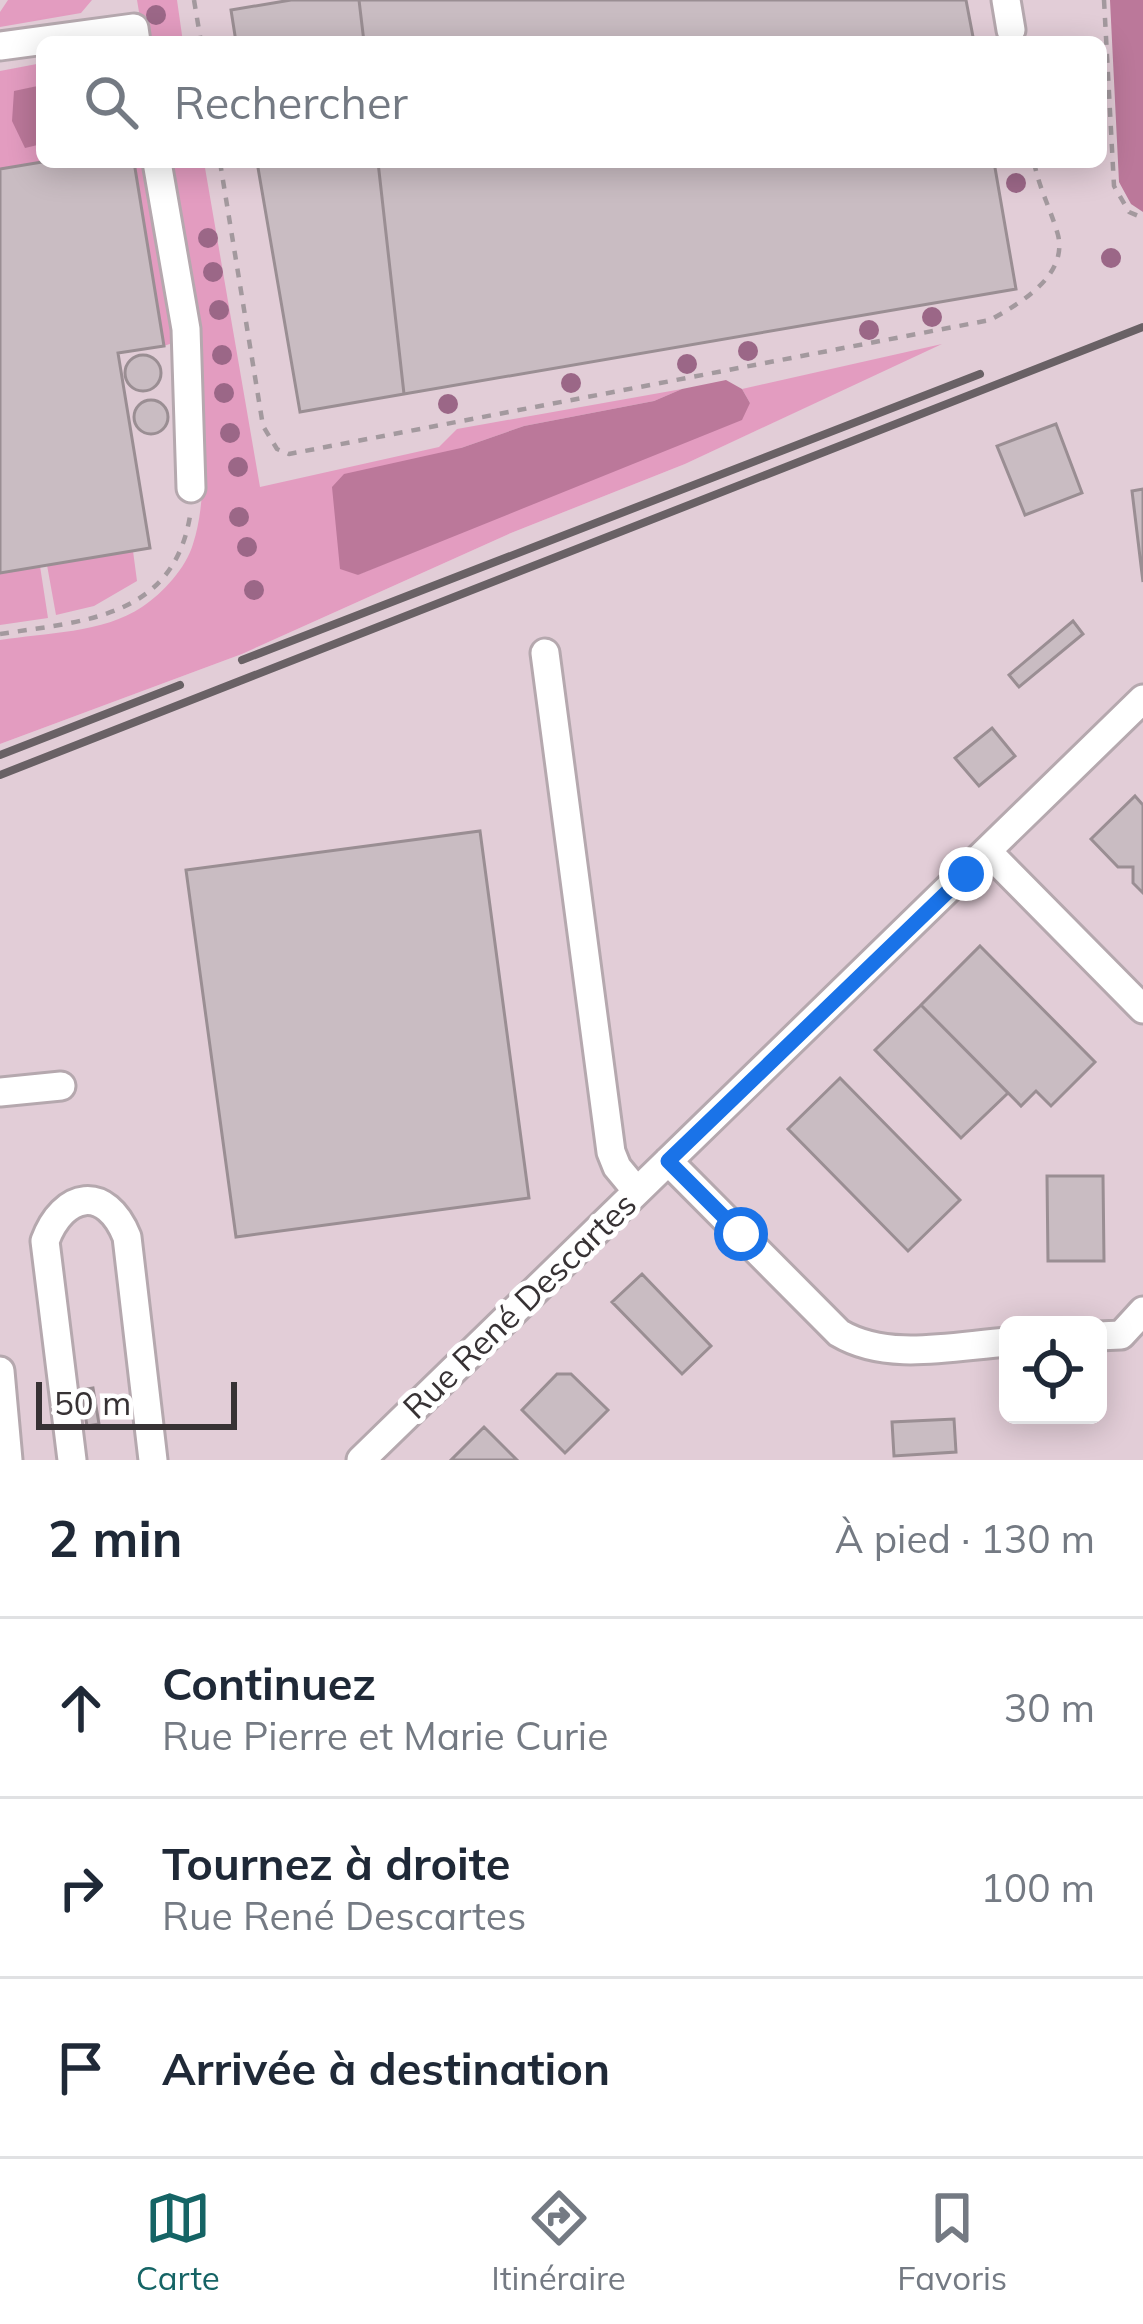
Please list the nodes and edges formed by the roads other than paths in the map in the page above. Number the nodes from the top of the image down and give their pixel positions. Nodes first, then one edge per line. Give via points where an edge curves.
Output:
1 (1006, 0) edge
2 (1011, 29) dead end
3 (74, 36) edge
4 (135, 36) edge
5 (36, 41) edge
6 (0, 46) edge
7 (158, 168) edge
8 (191, 488) road end
9 (545, 653) dead end
10 (1143, 699) edge
11 (988, 852) junction
12 (1143, 1009) edge
13 (61, 1086) dead end
14 (0, 1092) edge
15 (668, 1161) junction
16 (636, 1190) junction
17 (1143, 1311) edge
18 (1107, 1336) edge
19 (999, 1343) edge
20 (0, 1371) edge
21 (8, 1460) edge
22 (72, 1460) edge
23 (153, 1460) edge
24 (361, 1460) edge

1 - 2 street
3 - 4 street via 134,28
5 - 6 street
7 - 8 street via 186,329
9 - 16 street via 610,1152
10 - 11 street, Rue René Descartes
11 - 12 street
11 - 15 street, Rue René Descartes
13 - 14 street
15 - 16 street, Rue René Descartes
15 - 19 street via 859,1345
16 - 24 street, Rue René Descartes
17 - 18 street via 1120,1335
20 - 21 street
22 - 23 street via 45,1241 64,1208 90,1200 107,1207 127,1237

